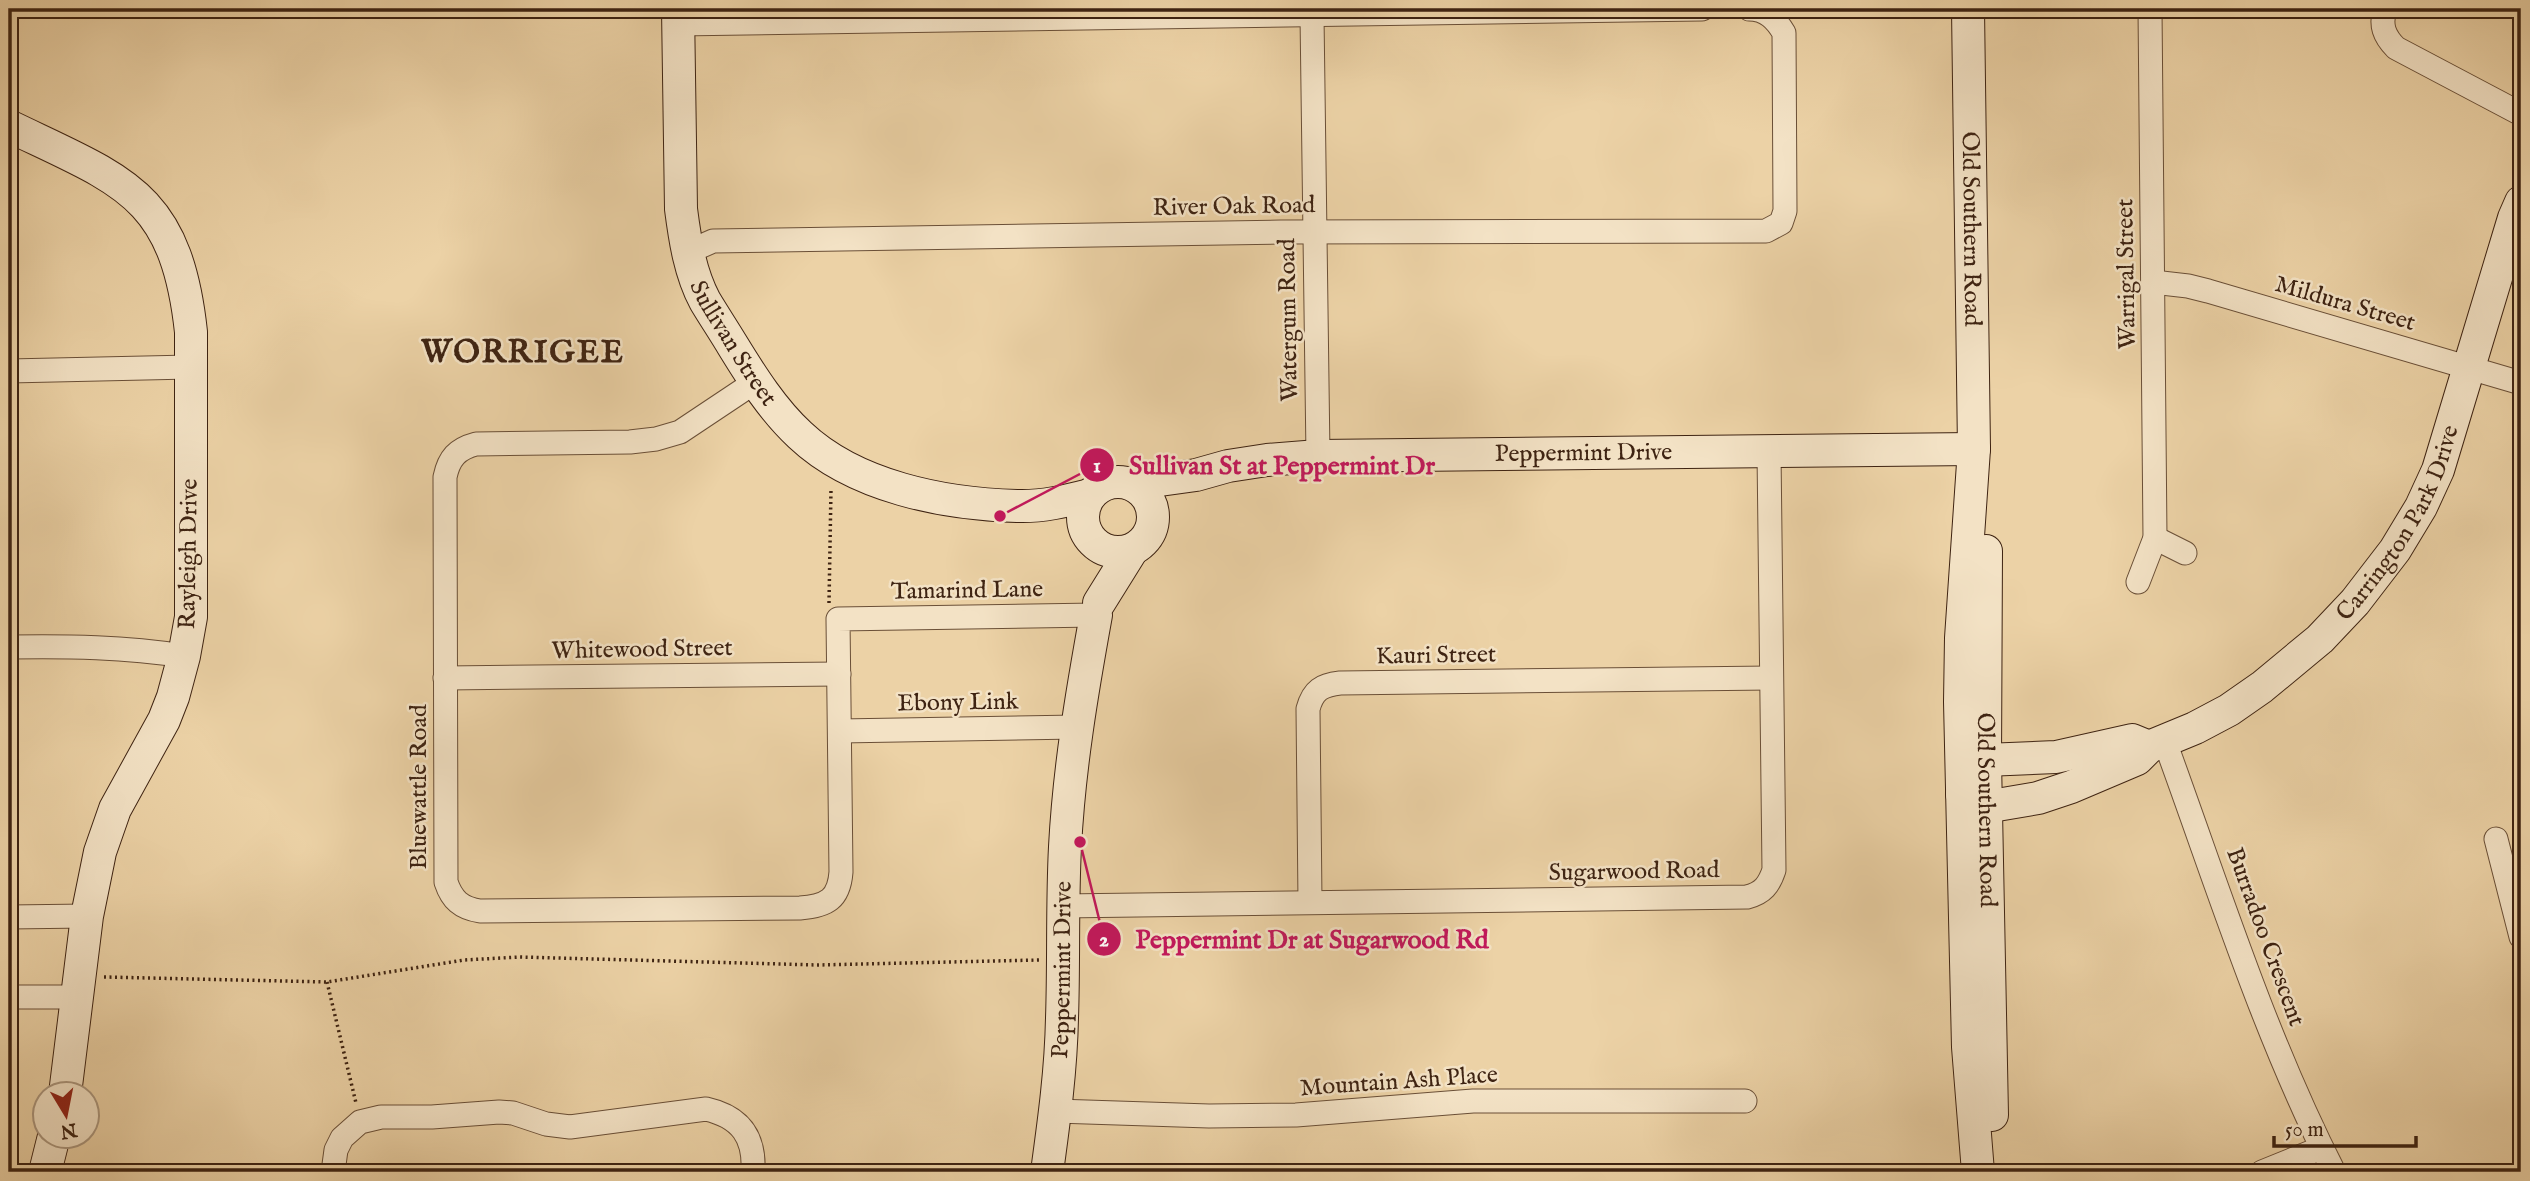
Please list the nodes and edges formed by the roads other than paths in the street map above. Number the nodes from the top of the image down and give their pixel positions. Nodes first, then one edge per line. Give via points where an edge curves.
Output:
1 (1702, 9) edge
2 (1749, 9) edge
3 (1968, 9) edge
4 (2150, 9) edge
5 (2385, 9) edge
6 (1782, 14) edge
7 (1312, 16) junction
8 (678, 17) edge
9 (2521, 114) edge
10 (9, 125) edge
11 (2521, 202) edge
12 (1313, 232) junction
13 (688, 252) junction
14 (2153, 282) junction
15 (190, 367) junction
16 (2469, 368) junction
17 (9, 371) edge
18 (755, 382) junction
19 (2521, 383) edge
20 (1974, 449) junction
21 (1769, 452) junction
22 (1318, 456) junction
23 (1196, 475) junction
24 (1131, 484) junction
25 (1090, 495) junction
26 (1018, 506) junction
27 (1154, 521) junction
28 (1089, 537) junction
29 (2155, 538) junction
30 (1132, 550) junction
31 (2185, 553) dead end
32 (2138, 582) dead end
33 (1098, 609) junction
34 (838, 619) joint
35 (9, 647) edge
36 (184, 656) junction
37 (839, 674) junction
38 (445, 678) junction
39 (1771, 678) junction
40 (1077, 727) junction
41 (840, 731) junction
42 (2157, 745) junction
43 (1985, 760) junction
44 (1974, 799) junction
45 (2496, 839) dead end
46 (1310, 901) junction
47 (1062, 906) junction
48 (87, 916) junction
49 (9, 917) edge
50 (2521, 937) edge
51 (78, 986) junction
52 (9, 997) edge
53 (67, 1080) edge
54 (1745, 1101) dead end
55 (1056, 1111) junction
56 (2321, 1148) junction
57 (50, 1150) edge
58 (45, 1172) edge
59 (333, 1172) edge
60 (753, 1172) edge
61 (1047, 1172) edge
62 (1978, 1172) edge
63 (1989, 1172) edge
64 (2263, 1172) edge
65 (2334, 1172) edge

1 - 7 street
2 - 6 street
3 - 20 street, Old Southern Road
4 - 14 street, Warrigal Street
5 - 9 street via 2383,30 2396,48
6 - 12 street, River Oak Road via 1785,211 1781,223 1766,231
7 - 8 street
7 - 12 street, Watergum Road
8 - 13 street, Sullivan Street via 681,209
10 - 15 street, Rayleigh Drive via 103,171 139,197 157,218 174,251 187,298
11 - 16 street, Carrington Park Drive
12 - 13 street, River Oak Road via 713,241
12 - 22 street, Watergum Road
13 - 18 street, Sullivan Street via 705,300
14 - 16 street, Mildura Street via 2208,291
14 - 29 street, Warrigal Street
15 - 17 street
15 - 36 street, Rayleigh Drive via 191,617
16 - 19 street, Mildura Street
16 - 42 street, Carrington Park Drive via 2438,470 2421,507 2355,602 2320,639 2262,687 2229,710
18 - 26 street, Sullivan Street via 800,436 861,475 928,496
18 - 38 street, Bluewattle Road via 680,432 656,439 476,444 453,455 445,477
20 - 21 street, Peppermint Drive
20 - 43 street, Old Southern Road via 1986,506
20 - 44 street, Old Southern Road via 1961,638
21 - 22 street, Peppermint Drive
21 - 39 street, Sugarwood Road
22 - 23 street, Peppermint Drive via 1228,466
23 - 24 street, Peppermint Drive
23 - 27 street
24 - 25 street via 1108,483
24 - 27 street via 1149,498
25 - 26 street, Sullivan Street
25 - 28 street via 1083,513
26 - 28 street, Sullivan Street
27 - 30 street via 1147,538
28 - 30 street via 1111,552
28 - 33 street, Peppermint Drive
29 - 31 street
29 - 32 street, Warrigal Street
30 - 33 street, Peppermint Drive
33 - 34 street, Tamarind Lane
33 - 40 street, Peppermint Drive
34 - 37 street, Bluewattle Road
35 - 36 street via 86,646
36 - 48 street, Rayleigh Drive via 164,720 115,809 100,852
37 - 38 street, Whitewood Street
37 - 41 street, Bluewattle Road
38 - 41 street, Bluewattle Road via 446,882 458,904 480,911 800,908 824,904 840,887
39 - 46 street, Kauri Street via 1340,683 1318,689 1308,709
39 - 46 street, Sugarwood Road via 1774,870 1757,894
40 - 41 street, Ebony Link
40 - 47 street, Peppermint Drive
42 - 43 street via 2132,740 2056,757
42 - 44 street, Carrington Park Drive via 2137,759 2023,802
42 - 56 street, Burradoo Crescent
43 - 44 street
44 - 62 street, Old Southern Road via 1968,1047
44 - 63 street, Old Southern Road via 1993,1100
45 - 50 street
46 - 47 street, Sugarwood Road
47 - 55 street, Peppermint Drive
48 - 49 street
48 - 51 street, Rayleigh Drive
51 - 52 street
51 - 53 street, Rayleigh Drive
54 - 55 street, Mountain Ash Place via 1473,1101 1234,1116
55 - 61 street, Peppermint Drive
56 - 64 street
56 - 65 street, Burradoo Crescent
57 - 58 street
59 - 60 street via 342,1138 360,1122 380,1117 499,1112 570,1126 706,1109 722,1113 744,1130 752,1146

